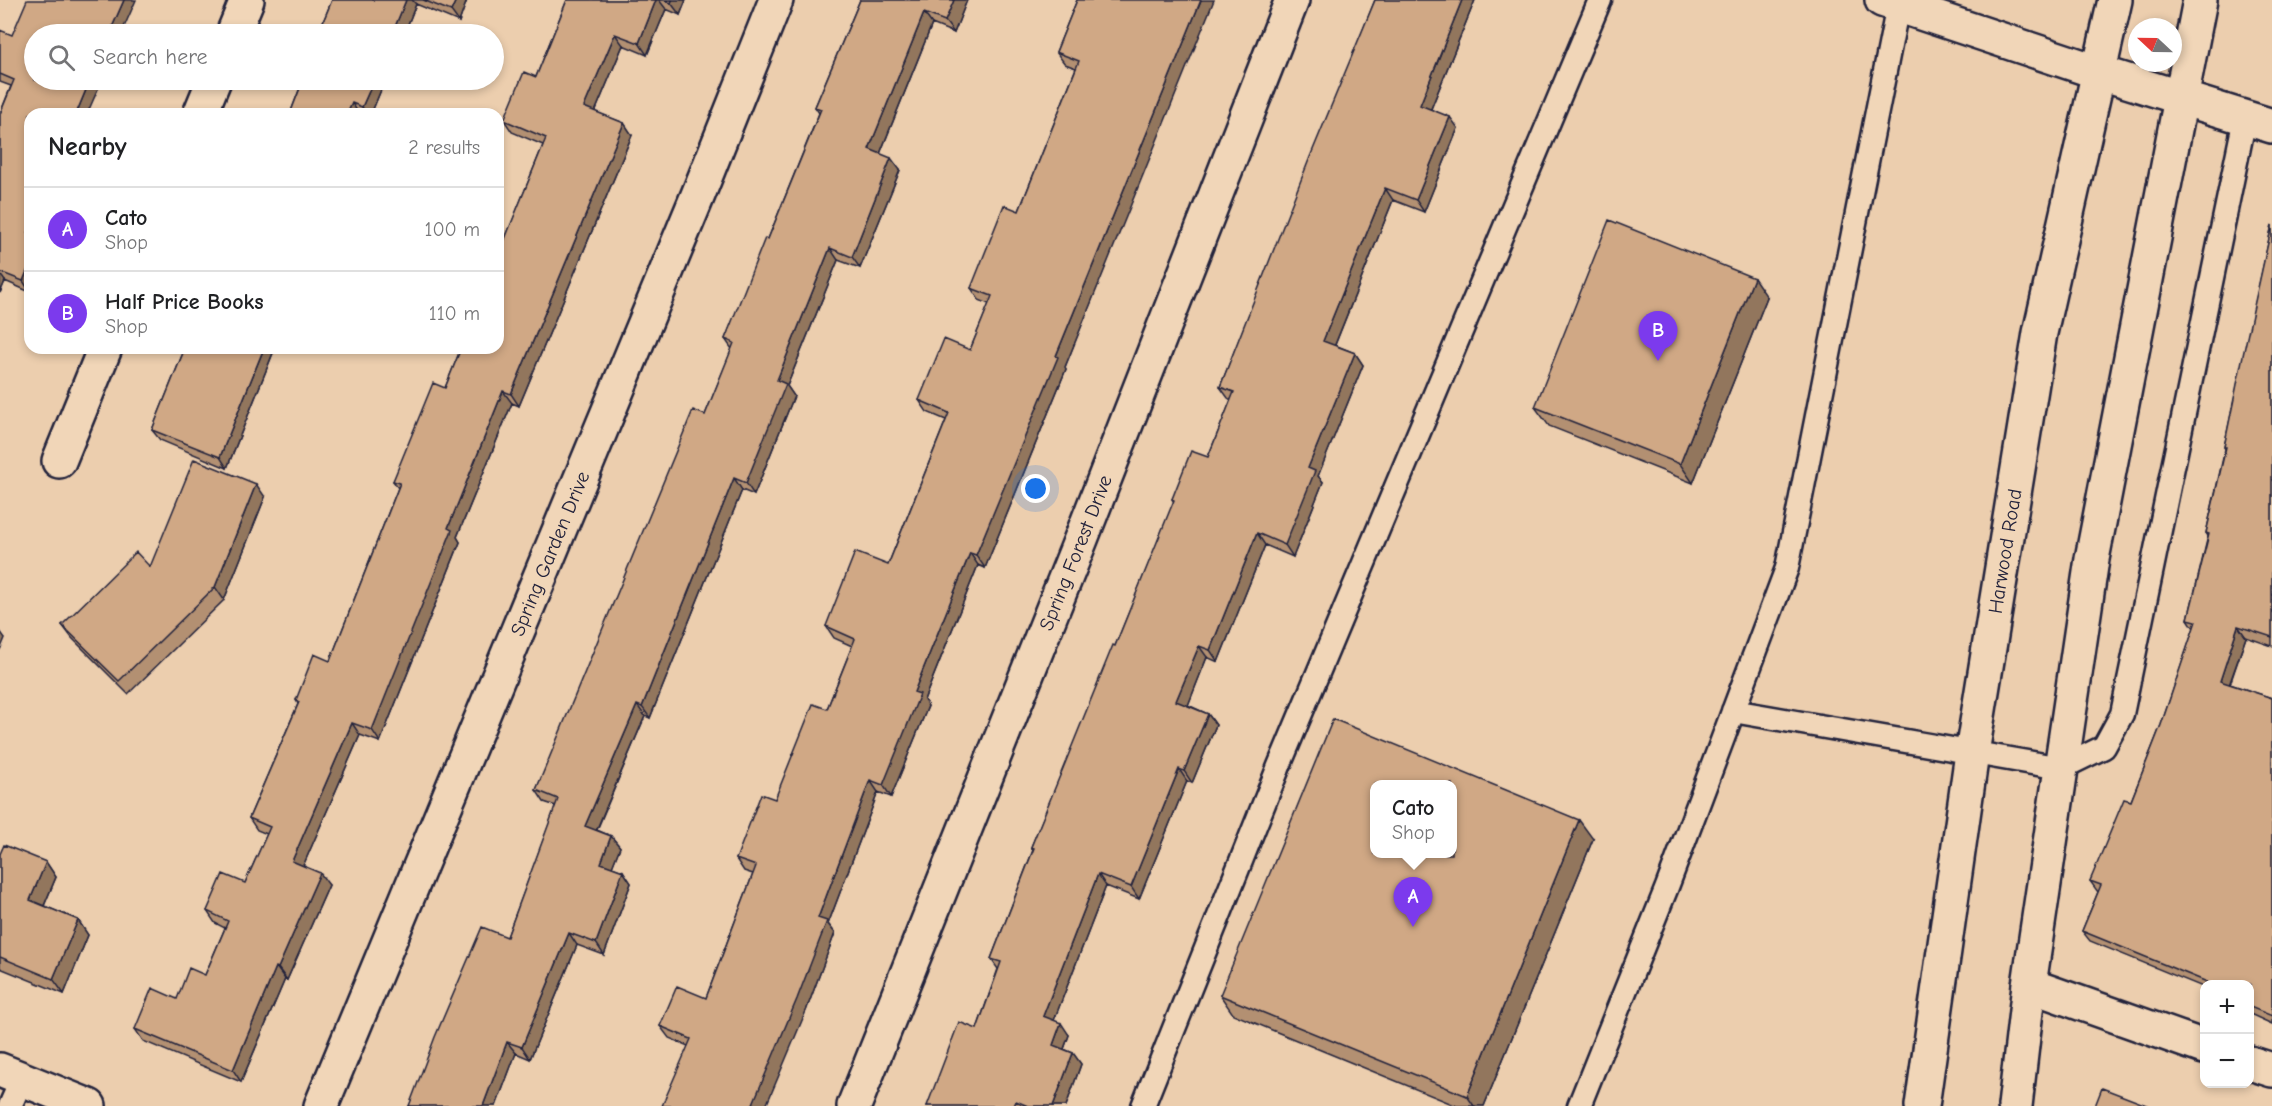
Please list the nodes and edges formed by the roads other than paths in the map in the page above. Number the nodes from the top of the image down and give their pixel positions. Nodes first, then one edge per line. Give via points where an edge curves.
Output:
1 (247, 0) edge
2 (776, 0) edge
3 (1292, 0) edge
4 (1600, 0) edge
5 (2115, 0) edge
6 (2200, 0) edge
7 (1890, 2) edge
8 (237, 24) edge
9 (2098, 72) junction
10 (210, 90) edge
11 (2182, 99) junction
12 (202, 108) edge
13 (2259, 122) edge
14 (103, 354) edge
15 (59, 461) dead end
16 (1733, 711) junction
17 (1972, 753) junction
18 (2061, 768) junction
19 (2029, 985) junction
20 (2200, 1045) edge
21 (2254, 1064) edge
22 (2272, 1071) edge
23 (11, 1085) edge
24 (89, 1106) edge
25 (321, 1106) edge
26 (854, 1106) edge
27 (1143, 1106) edge
28 (1579, 1106) edge
29 (1922, 1106) edge
30 (2015, 1106) edge

1 - 8 street
2 - 25 street, Spring Garden Drive
3 - 26 street, Spring Forest Drive
4 - 27 lane via 1284,755
5 - 9 street, Harwood Road
6 - 11 street
7 - 9 street
7 - 16 lane via 1787,568
9 - 11 street
9 - 17 street, Harwood Road via 2040,333
10 - 12 street
11 - 13 street
11 - 18 street via 2092,559
13 - 18 lane via 2122,714 2104,747
14 - 15 street
16 - 17 lane
16 - 28 lane
17 - 18 lane
17 - 29 street, Harwood Road
18 - 19 street
19 - 20 street
19 - 30 street
21 - 22 street
23 - 24 street

